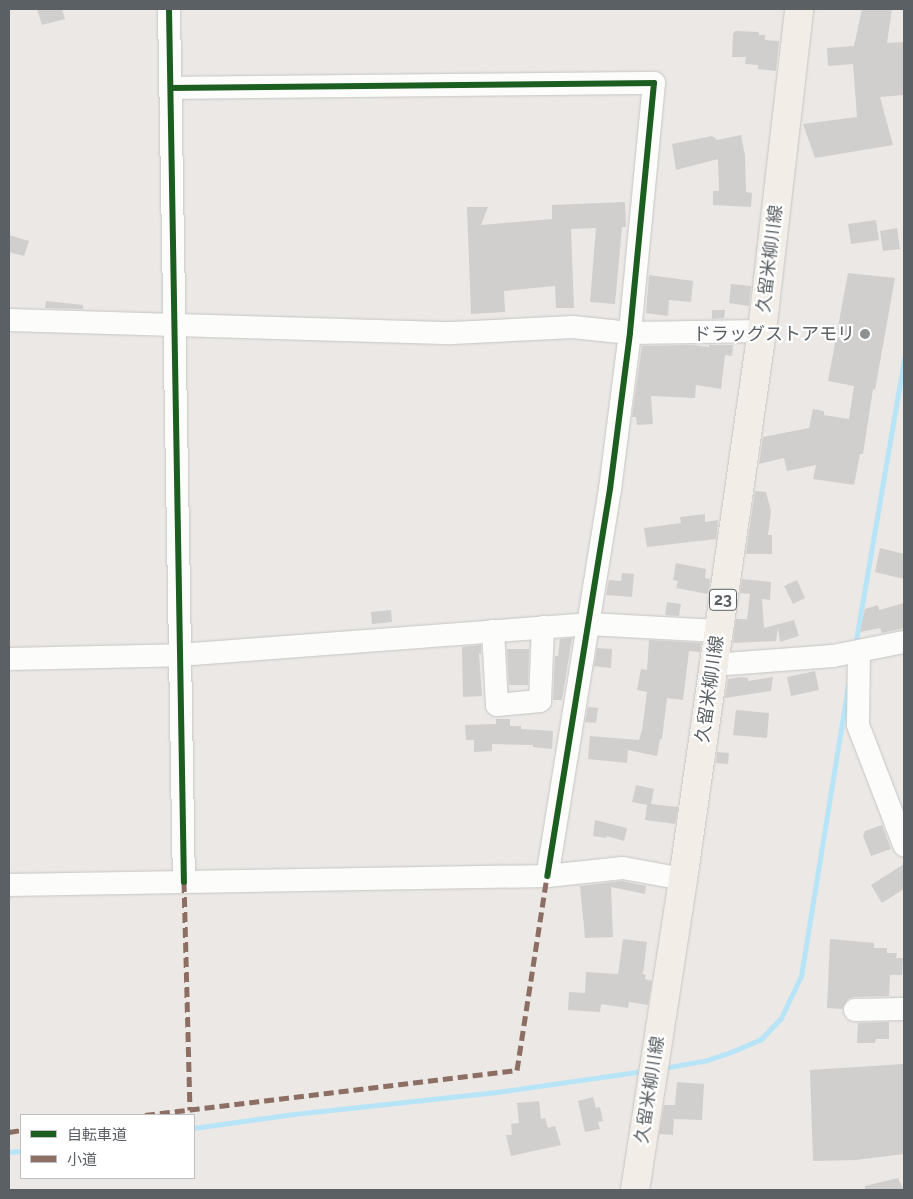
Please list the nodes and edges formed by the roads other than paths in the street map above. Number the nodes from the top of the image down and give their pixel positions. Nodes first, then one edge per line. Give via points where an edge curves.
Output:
1 (169, 9) edge
2 (799, 9) edge
3 (172, 88) junction
4 (9, 320) edge
5 (175, 325) junction
6 (762, 331) junction
7 (630, 333) junction
8 (588, 624) junction
9 (543, 627) junction
10 (493, 631) junction
11 (718, 631) junction
12 (904, 642) edge
13 (859, 652) junction
14 (179, 655) junction
15 (9, 659) edge
16 (714, 666) junction
17 (904, 845) edge
18 (547, 876) junction
19 (683, 879) junction
20 (184, 882) junction
21 (9, 885) edge
22 (904, 1009) edge
23 (855, 1010) dead end
24 (634, 1190) edge

1 - 3 street
2 - 6 main road, 久留米柳川線 / 23
3 - 5 street
3 - 7 street via 654,83
4 - 5 street
5 - 7 street via 452,333 573,328
5 - 14 street
6 - 7 street
6 - 11 main road, 久留米柳川線 / 23
7 - 8 street
8 - 9 street
8 - 11 street
8 - 18 street
9 - 10 street
9 - 10 street via 540,701 497,705
10 - 14 street
11 - 16 main road, 久留米柳川線 / 23
12 - 13 street
13 - 16 street
13 - 17 street via 858,725
14 - 15 street
14 - 20 street
16 - 19 main road, 久留米柳川線 / 23
18 - 19 street via 623,868
18 - 20 street
19 - 24 main road, 久留米柳川線 / 23
20 - 21 street
22 - 23 street

